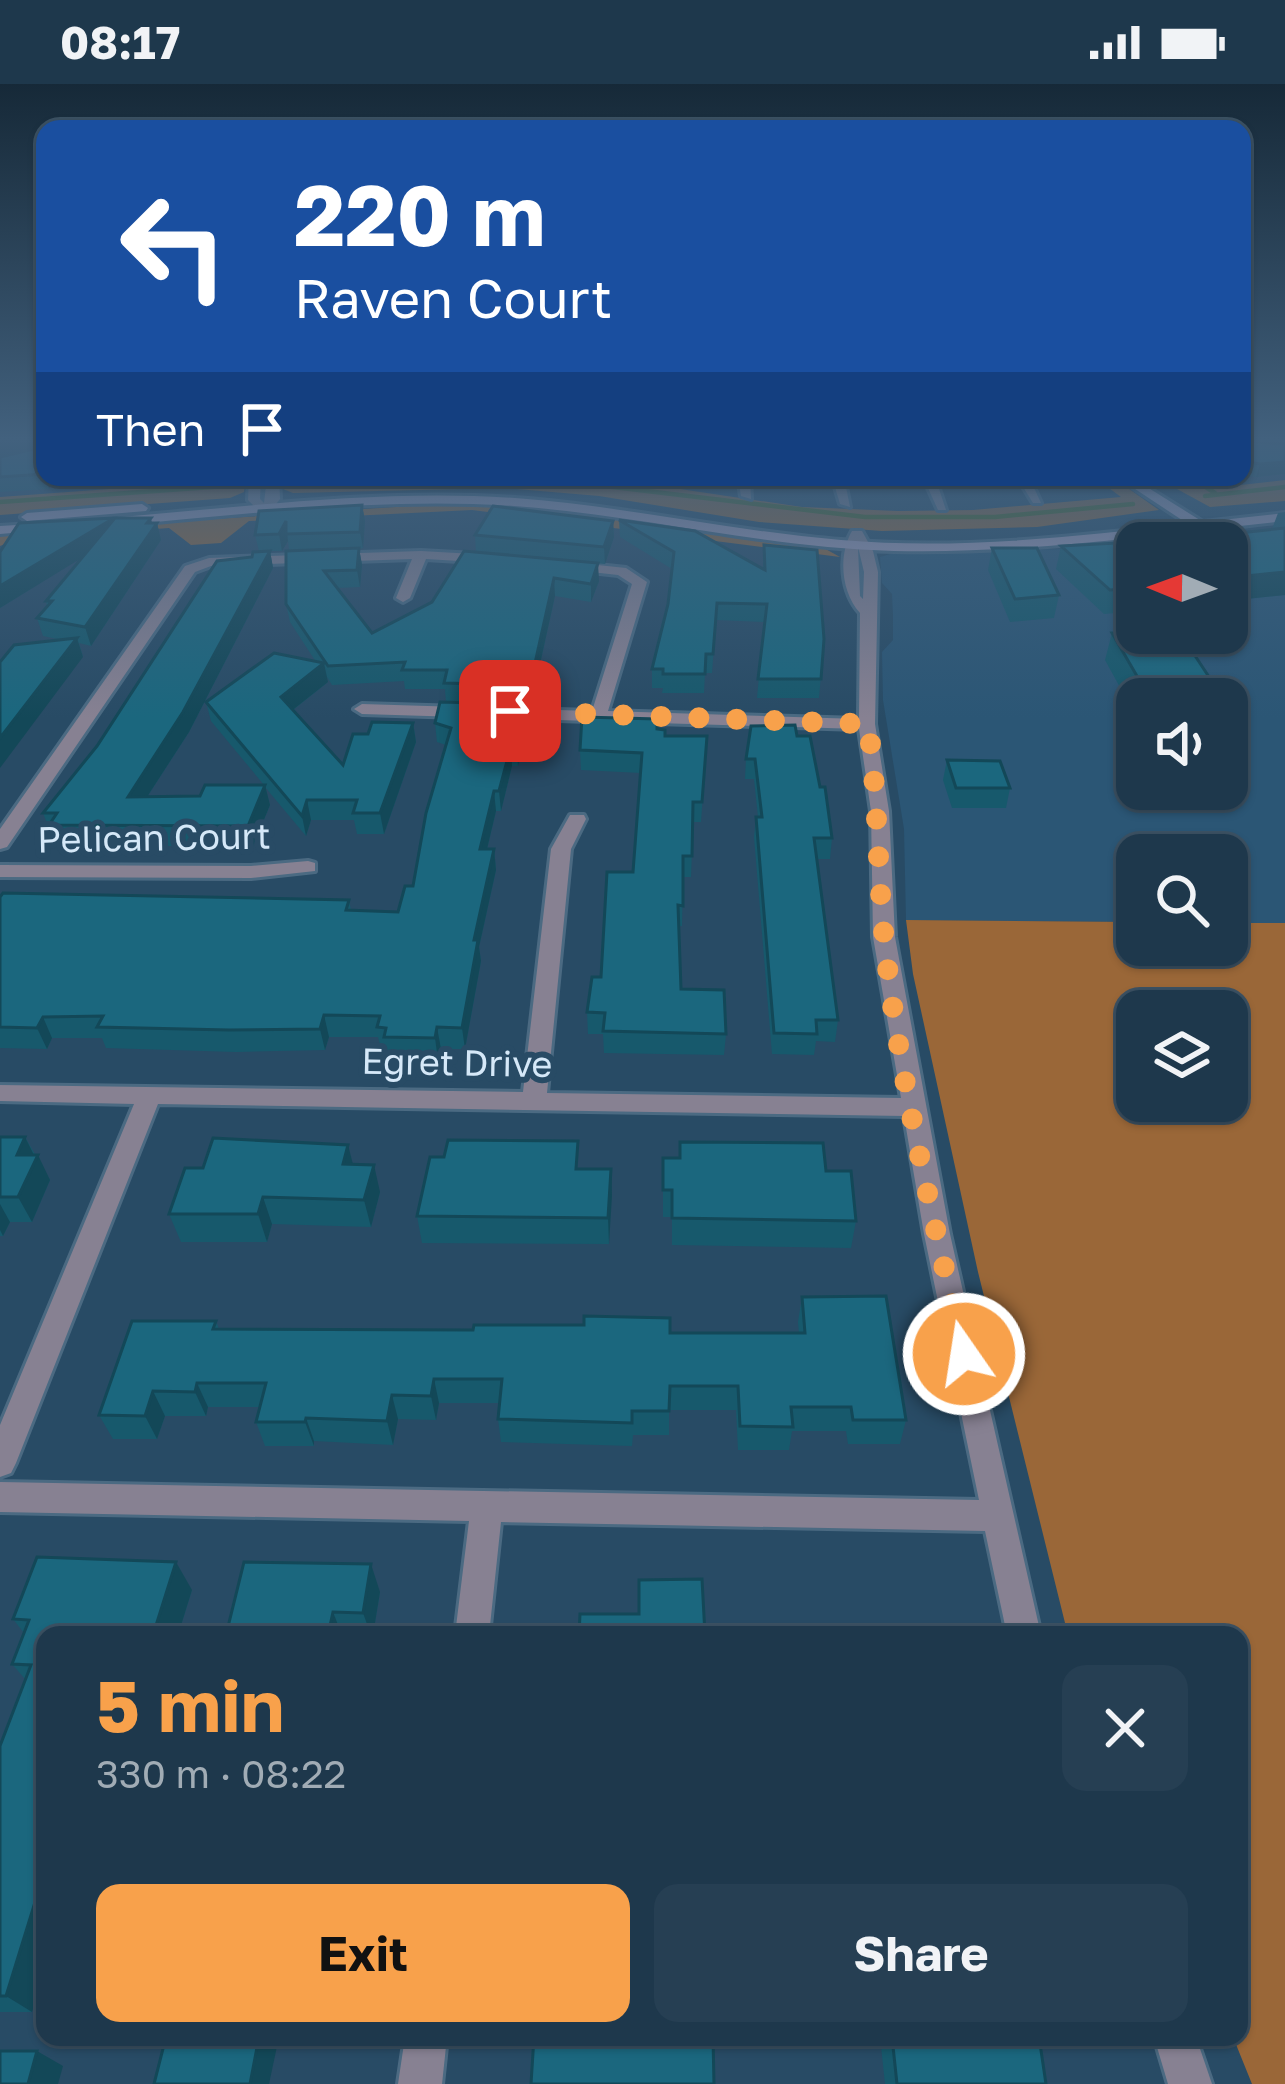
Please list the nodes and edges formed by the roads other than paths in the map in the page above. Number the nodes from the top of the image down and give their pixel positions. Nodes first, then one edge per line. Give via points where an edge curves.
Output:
1 (763, 531) edge
2 (1021, 531) edge
3 (1115, 531) edge
4 (858, 542) junction
5 (421, 555) junction
6 (516, 561) edge
7 (558, 565) edge
8 (403, 598) dead end
9 (362, 709) dead end
10 (598, 714) junction
11 (868, 724) junction
12 (577, 819) dead end
13 (0, 843) edge
14 (308, 867) dead end
15 (0, 871) edge
16 (0, 1093) edge
17 (148, 1096) junction
18 (534, 1099) junction
19 (913, 1106) junction
20 (0, 1463) edge
21 (0, 1497) edge
22 (487, 1506) junction
23 (1000, 1516) junction
24 (473, 1626) edge
25 (1022, 1626) edge
26 (425, 2046) edge
27 (1177, 2046) edge
28 (420, 2084) edge
29 (1190, 2084) edge

1 - 4 main road
2 - 4 main road
3 - 4 main road via 1010,545
4 - 11 street via 853,597 867,612
5 - 6 street
5 - 8 street
5 - 13 street via 190,569
7 - 10 street via 621,571 640,582
9 - 10 street
10 - 11 street
11 - 19 street via 884,937
12 - 18 street via 561,849
14 - 15 street, Pelican Court
16 - 17 street, Egret Drive
17 - 18 street, Egret Drive
17 - 20 street
18 - 19 street, Egret Drive
19 - 23 street
21 - 22 street
22 - 23 street
22 - 24 street
23 - 25 street
26 - 28 street
27 - 29 street

